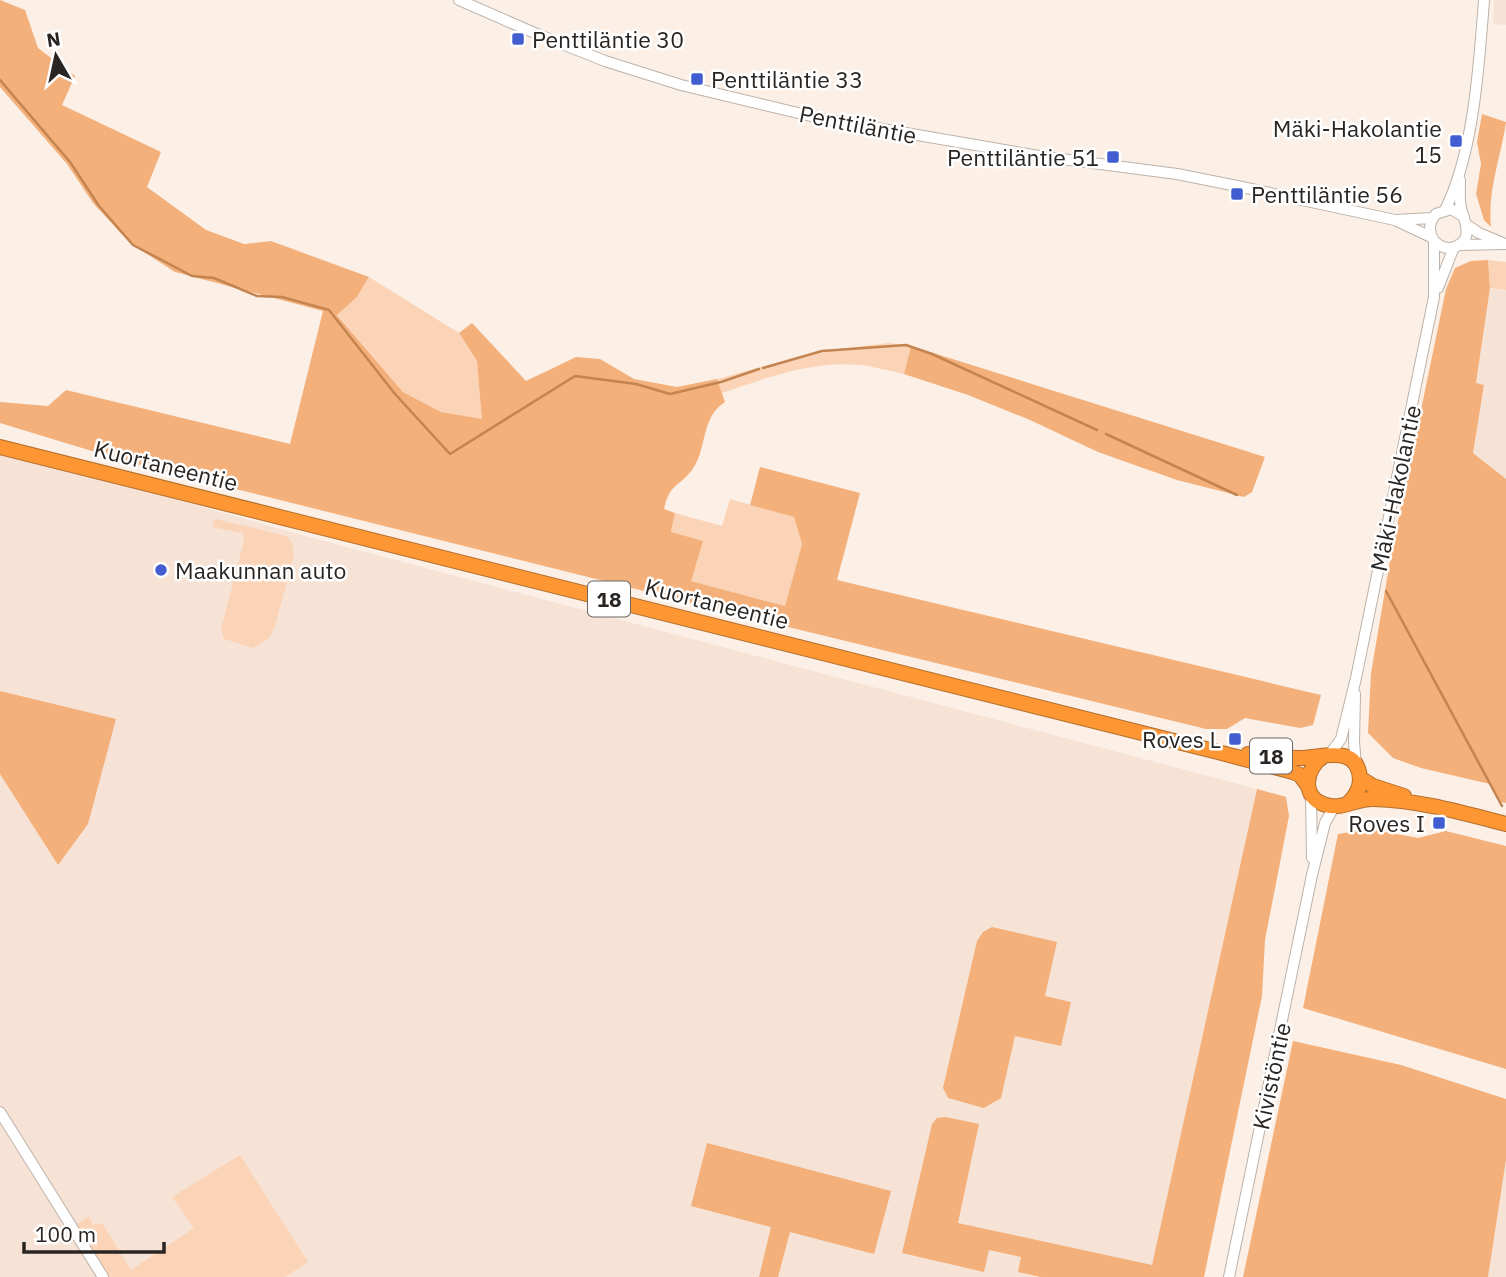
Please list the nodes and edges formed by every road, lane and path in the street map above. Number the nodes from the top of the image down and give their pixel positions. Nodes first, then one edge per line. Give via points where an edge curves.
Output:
1 (459, 0) edge
2 (1484, 0) edge
3 (1460, 174) junction
4 (1445, 210) junction
5 (1433, 218) junction
6 (1395, 220) junction
7 (1466, 221) junction
8 (1433, 239) junction
9 (1506, 244) edge
10 (1456, 246) junction
11 (1434, 297) junction
12 (0, 447) edge
13 (1356, 678) junction
14 (1218, 752) junction
15 (1327, 755) junction
16 (1359, 773) junction
17 (1310, 790) junction
18 (1341, 805) junction
19 (1445, 809) junction
20 (1506, 824) edge
21 (1312, 874) junction
22 (0, 1112) edge
23 (103, 1277) edge
24 (1229, 1277) edge

1 - 6 street, Penttiläntie via 605,61 763,105 1040,156 1197,178
2 - 3 street via 1475,93
3 - 4 street
3 - 7 street via 1460,203
4 - 5 street
4 - 7 street via 1456,211
5 - 6 street, Penttiläntie
5 - 8 street
6 - 8 street, Penttiläntie
7 - 9 street via 1479,233
7 - 10 street via 1466,237
8 - 10 street via 1443,247
8 - 11 street, Mäki-Hakolantie
9 - 10 street
10 - 11 street, Mäki-Hakolantie
11 - 13 street, Mäki-Hakolantie
12 - 14 highway, Kuortaneentie / 18
13 - 15 street, Mäki-Hakolantie via 1339,743
13 - 16 street, Mäki-Hakolantie via 1354,742
14 - 15 highway, Kuortaneentie / 18 via 1296,758
14 - 17 highway, Kuortaneentie / 18 via 1293,772
15 - 16 highway, 18 via 1348,758
15 - 17 highway via 1312,765
16 - 18 highway via 1357,792
16 - 19 highway, 18 via 1373,786
17 - 18 highway, 18 via 1321,803
17 - 21 street, Kivistöntie
18 - 19 highway, 18 via 1374,799
18 - 21 street, Kivistöntie via 1325,823
19 - 20 highway, 18
21 - 24 street, Kivistöntie
22 - 23 street

